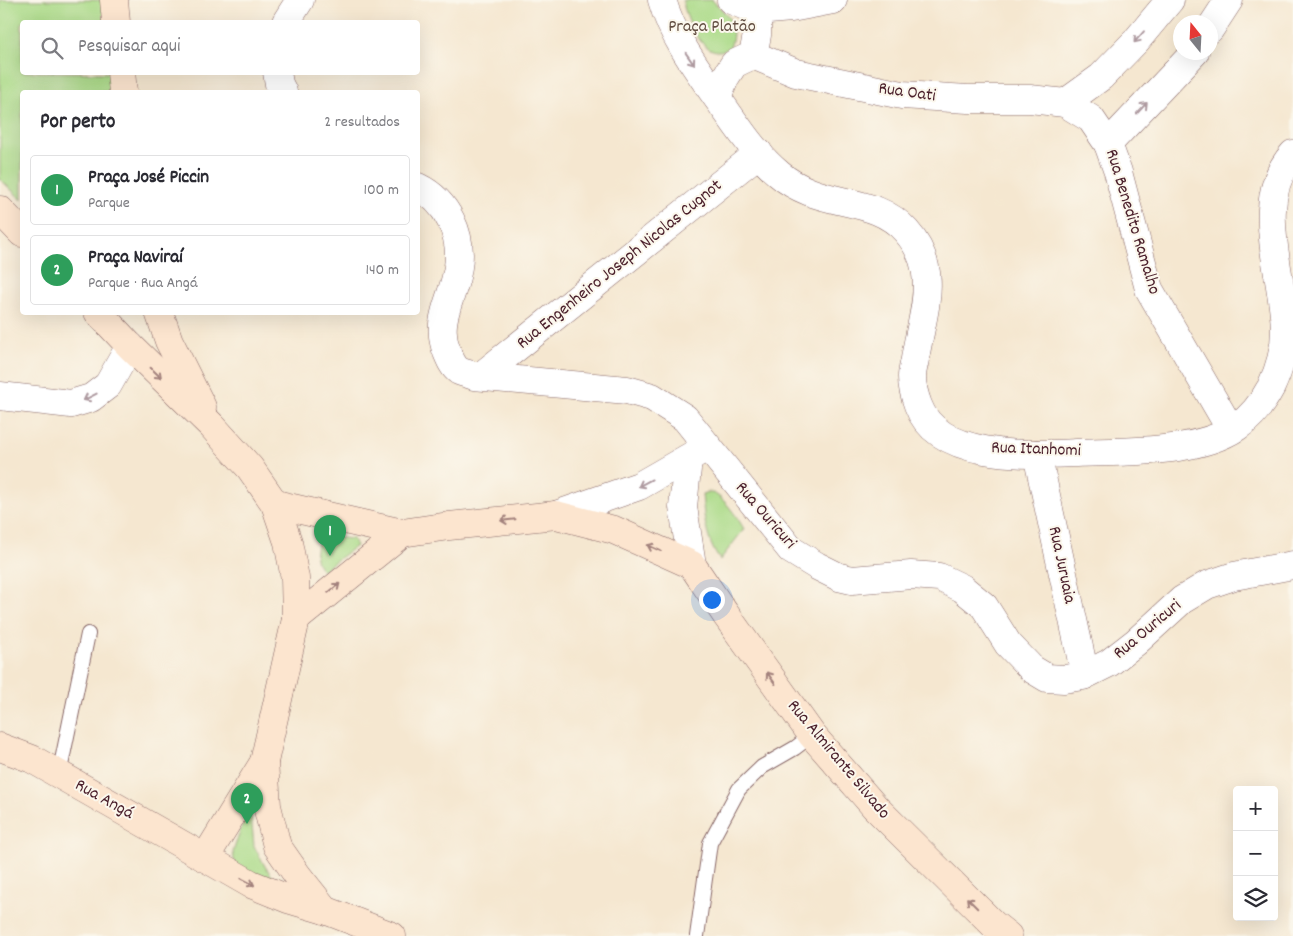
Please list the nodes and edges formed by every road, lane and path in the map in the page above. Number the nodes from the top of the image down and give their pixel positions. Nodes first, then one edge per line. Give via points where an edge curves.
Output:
1 (114, 0) edge
2 (300, 0) edge
3 (662, 0) edge
4 (730, 0) edge
5 (833, 0) edge
6 (1170, 0) edge
7 (1228, 0) edge
8 (757, 11) junction
9 (1218, 16) edge
10 (116, 20) edge
11 (287, 20) edge
12 (753, 55) junction
13 (1187, 60) edge
14 (121, 75) edge
15 (278, 75) edge
16 (123, 90) edge
17 (282, 90) edge
18 (717, 97) junction
19 (1065, 103) junction
20 (1108, 144) junction
21 (759, 153) junction
22 (1293, 154) edge
23 (420, 188) edge
24 (0, 210) edge
25 (20, 231) edge
26 (101, 315) edge
27 (160, 315) edge
28 (130, 346) junction
29 (482, 376) junction
30 (0, 396) edge
31 (212, 426) junction
32 (1231, 430) junction
33 (697, 453) junction
34 (1037, 454) junction
35 (275, 504) junction
36 (556, 515) junction
37 (402, 533) junction
38 (692, 565) junction
39 (1293, 565) edge
40 (296, 619) junction
41 (88, 634) dead end
42 (1085, 675) junction
43 (812, 735) junction
44 (0, 747) edge
45 (264, 762) junction
46 (59, 775) junction
47 (205, 858) junction
48 (326, 910) junction
49 (392, 936) edge
50 (696, 936) edge
51 (1008, 936) edge

1 - 10 street
2 - 11 street
3 -> 18 street via 667,19 685,51
4 - 8 street
5 - 8 street
6 -> 19 street via 1100,77
7 - 9 street
8 - 12 street
12 - 18 street via 734,64
12 - 19 street, Rua Oati via 796,73 902,94
20 -> 13 street
14 - 16 street
15 - 17 street
18 - 21 street, Rua Itanhomi
19 - 20 street, Rua Benedito Ramalho via 1091,119
20 - 32 street, Rua Benedito Ramalho via 1149,289
21 - 29 street, Rua Engenheiro Joseph Nicolas Cugnot
21 - 34 street, Rua Itanhomi via 780,175 809,192 892,216 922,254 928,276 912,378 923,419 937,433 955,443 988,450
22 - 32 street, Rua Itanhomi via 1278,176 1272,197 1272,228 1285,333 1278,372 1262,404
23 - 29 street, Rua Ouricuri via 440,203 451,218 457,240 458,266 442,326 444,346 459,371
24 - 25 street
26 - 28 street
27 - 31 street via 169,341
28 -> 30 street via 108,385 91,398 71,404
28 -> 31 street
29 - 33 street, Rua Ouricuri via 627,390 652,397 685,418
31 - 35 street via 250,468
32 - 34 street, Rua Itanhomi via 1211,439 1158,450
33 -> 36 street via 639,486
33 - 38 street, Rua Almirante Silvado via 683,507
33 - 42 street, Rua Ouricuri via 791,550 817,566 852,580 912,575 939,577 962,588 984,606 1008,644 1032,669 1047,678
34 - 42 street, Rua Juruaia
35 - 37 street
35 - 40 street via 296,578
36 -> 37 street
38 -> 36 street via 614,530
40 -> 37 street
43 -> 38 street, Rua Almirante Silvado
39 - 42 street, Rua Ouricuri via 1234,576 1207,585 1182,600 1109,663
40 - 45 street
41 - 46 lane
43 - 50 lane via 762,767 739,789 710,844
51 -> 43 street, Rua Almirante Silvado via 875,807
44 - 46 street, Rua Angá via 32,759
45 - 47 street
45 - 48 street via 267,806 277,846
46 - 47 street, Rua Angá
47 -> 48 street, Rua Angá via 251,884
48 - 49 street, Rua Angá

